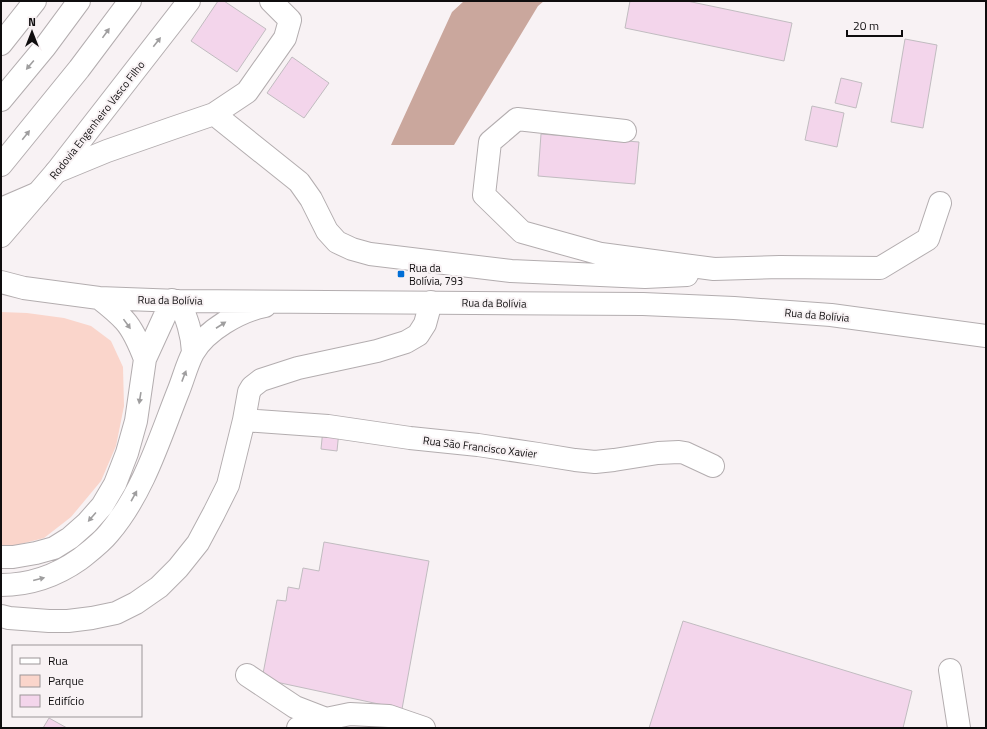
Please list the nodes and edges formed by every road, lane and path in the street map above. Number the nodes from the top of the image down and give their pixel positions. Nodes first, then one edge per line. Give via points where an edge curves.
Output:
1 (34, 1) edge
2 (79, 1) edge
3 (130, 1) edge
4 (189, 1) edge
5 (271, 1) edge
6 (1, 44) edge
7 (1, 100) edge
8 (214, 114) junction
9 (626, 131) dead end
10 (1, 165) edge
11 (56, 172) junction
12 (38, 193) junction
13 (940, 203) dead end
14 (1, 208) edge
15 (1, 236) edge
16 (714, 269) junction
17 (9, 284) edge
18 (99, 298) junction
19 (176, 301) junction
20 (292, 301) junction
21 (431, 302) junction
22 (986, 336) edge
23 (194, 352) junction
24 (146, 359) junction
25 (244, 420) junction
26 (713, 466) dead end
27 (1, 557) edge
28 (1, 585) edge
29 (1, 616) edge
30 (950, 670) dead end
31 (247, 675) dead end
32 (326, 719) junction
33 (298, 728) edge
34 (424, 728) edge
35 (959, 728) edge

1 - 6 main road
2 -> 7 main road
10 -> 3 main road via 80,69
11 -> 4 main road, Rodovia Engenheiro Vasco Filho
5 - 8 main road via 290,20 285,38 247,92
8 - 11 main road via 107,151
8 - 16 main road via 299,182 327,231 338,242 352,249 370,254 511,271 645,277 686,275
9 - 16 main road via 517,119 490,142 484,195 522,232 602,254
11 - 12 main road, Rodovia Engenheiro Vasco Filho
12 - 14 main road
12 - 15 main road, Rodovia Engenheiro Vasco Filho
13 - 16 main road via 928,239 880,268
17 - 18 main road, Rua da Bolívia
18 - 19 main road, Rua da Bolívia
18 -> 24 main road via 126,321
19 - 20 main road, Rua da Bolívia
19 - 23 main road via 187,318
19 - 24 main road
20 - 21 main road, Rua da Bolívia
23 -> 20 main road via 220,325 239,315
21 - 22 main road, Rua da Bolívia via 644,304 734,308 831,315
21 - 25 main road via 425,324 418,335 406,342 298,368 256,383 249,392
28 -> 23 main road via 43,579 67,568 109,534 124,514 150,464
24 -> 27 main road via 128,453 102,506 70,538 54,548 13,557
25 - 26 main road, Rua São Francisco Xavier via 328,426 595,462 679,452
25 - 29 main road via 228,485 214,513 198,543 159,588 116,613 92,618 49,621
30 - 35 main road
31 - 32 main road via 296,707
32 - 33 main road
32 - 34 main road via 350,714 389,716

